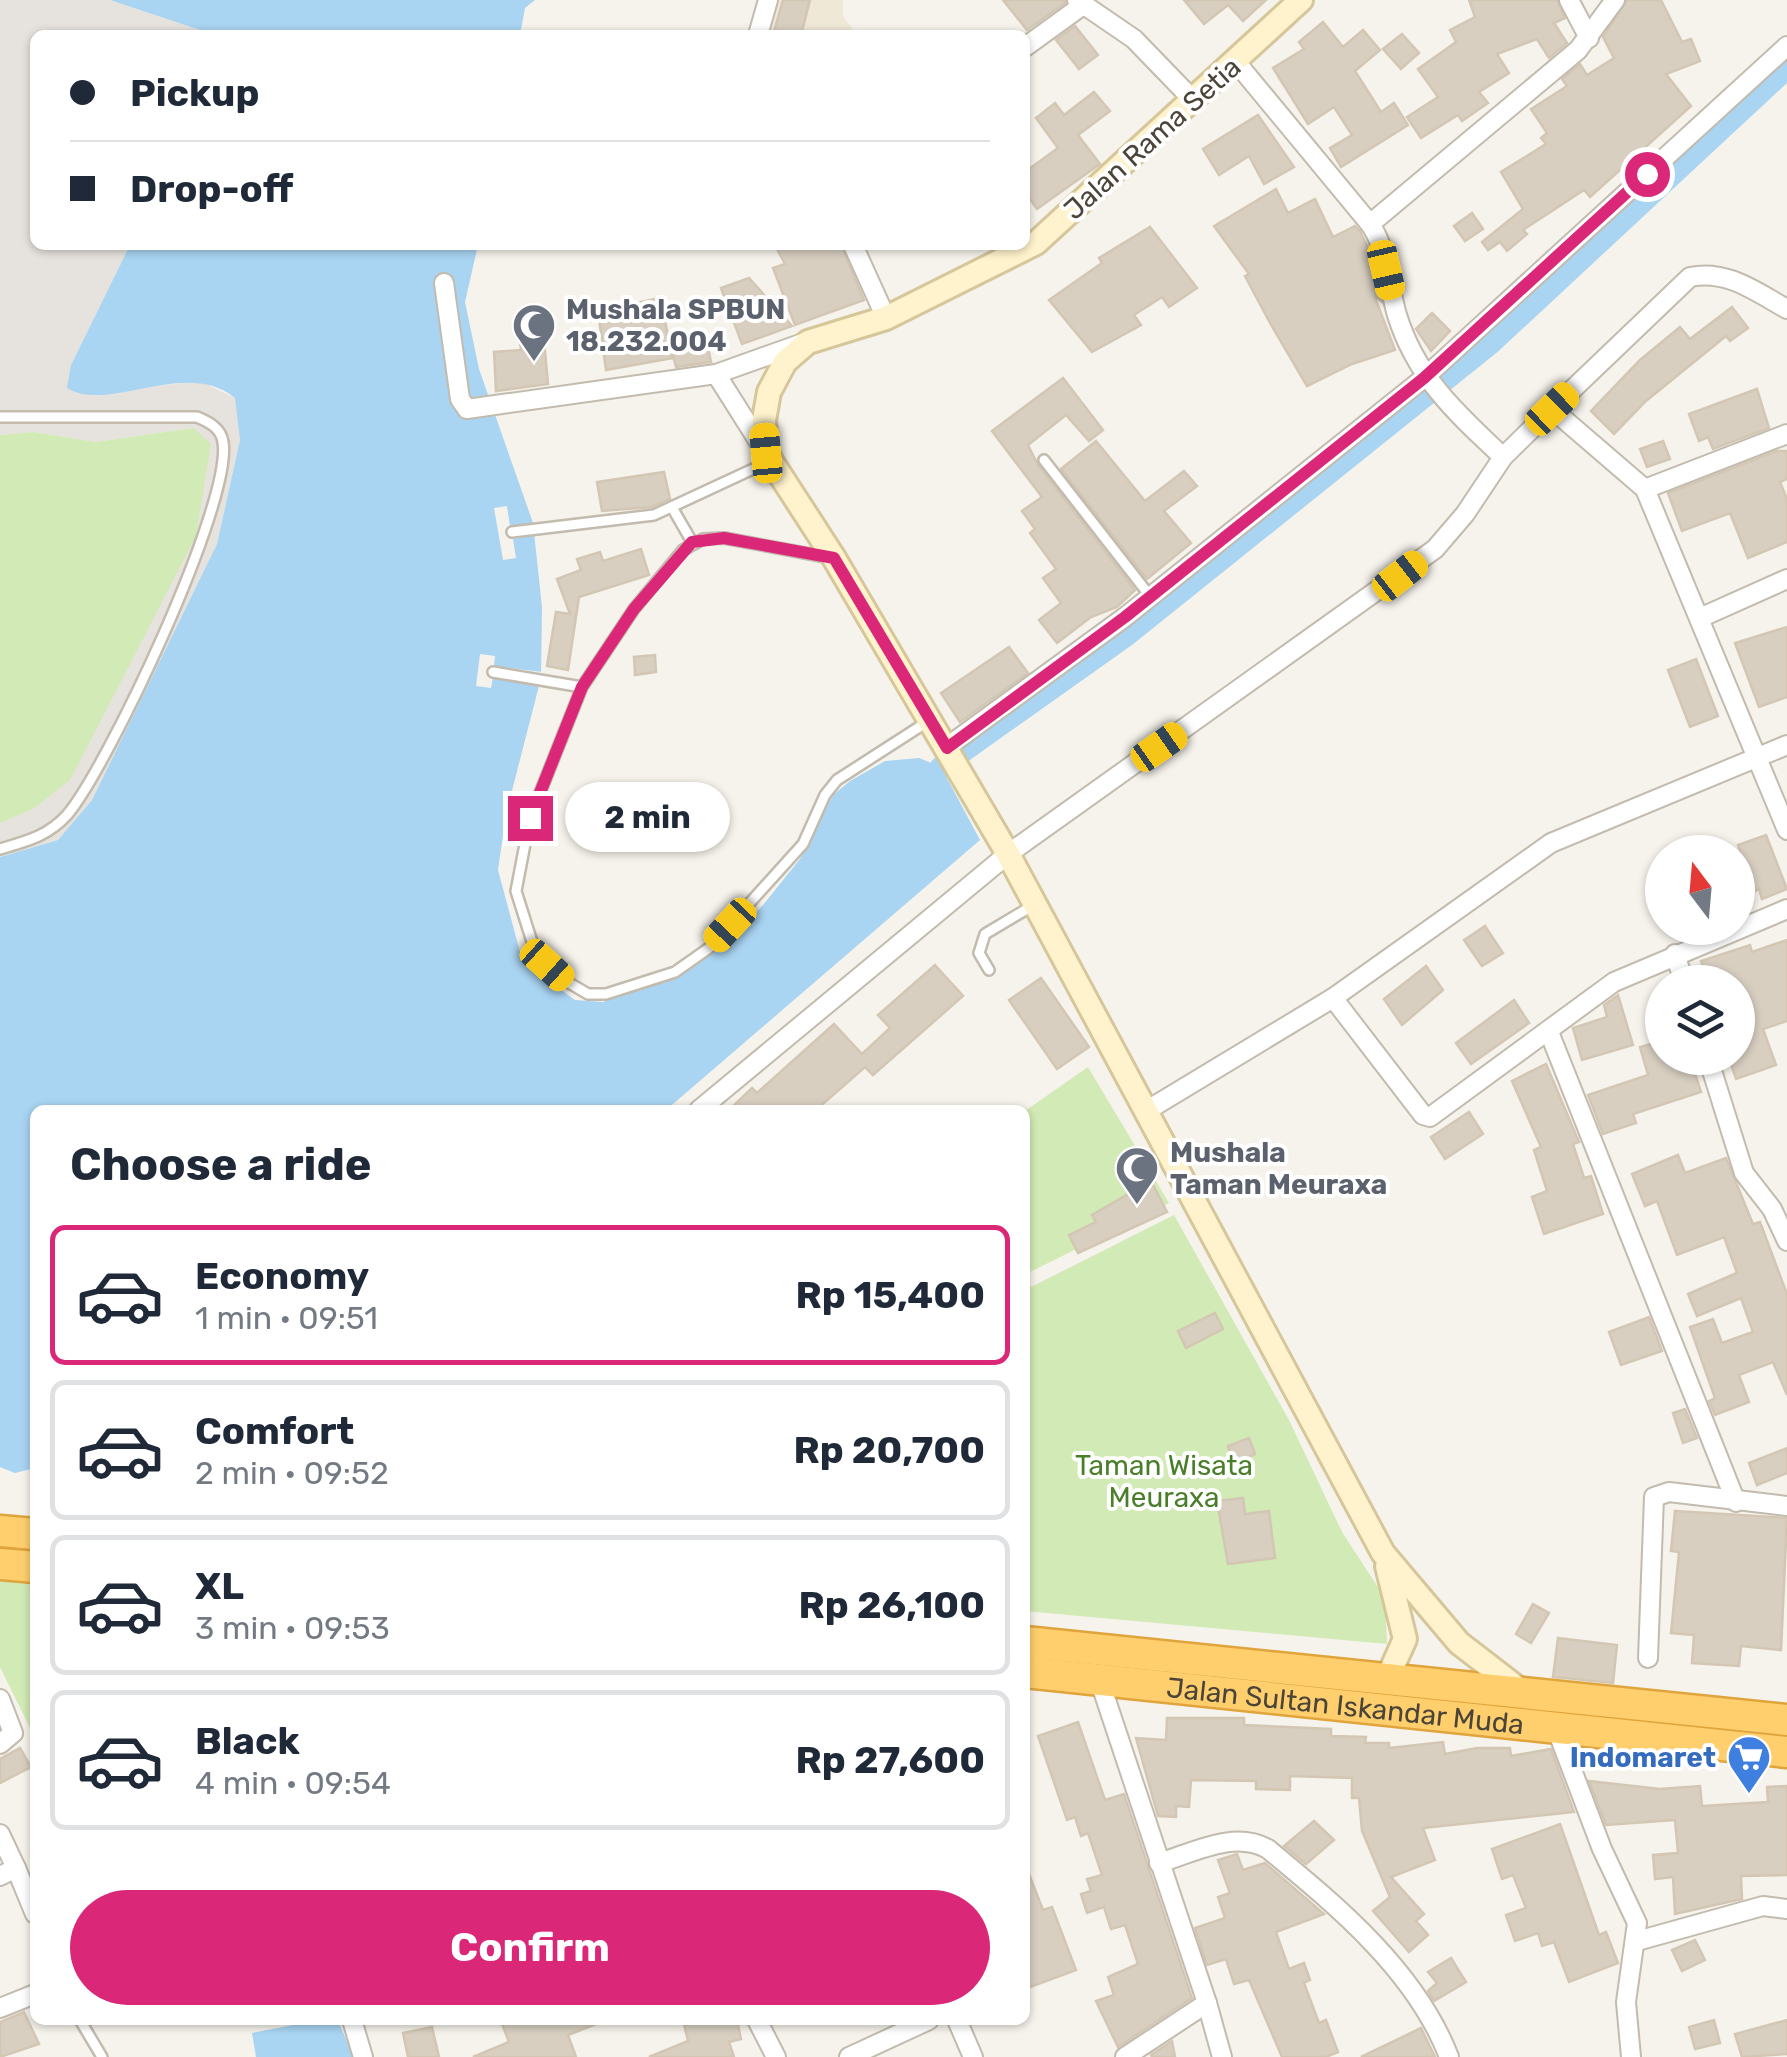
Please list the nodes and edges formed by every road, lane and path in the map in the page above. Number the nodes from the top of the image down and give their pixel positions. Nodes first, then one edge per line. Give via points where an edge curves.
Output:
1 (768, 0) edge
2 (1302, 0) edge
3 (1569, 0) edge
4 (1614, 0) edge
5 (1080, 2) edge
6 (759, 30) edge
7 (1589, 38) junction
8 (1030, 43) edge
9 (1787, 46) edge
10 (1236, 62) junction
11 (1194, 101) junction
12 (1370, 224) junction
13 (1030, 246) edge
14 (855, 250) edge
15 (1022, 250) edge
16 (444, 283) dead end
17 (1787, 309) edge
18 (886, 318) junction
19 (808, 342) junction
20 (716, 374) junction
21 (1426, 380) junction
22 (1552, 409) junction
23 (0, 417) edge
24 (1787, 434) edge
25 (768, 457) junction
26 (1503, 457) junction
27 (1044, 460) dead end
28 (1645, 489) junction
29 (673, 508) junction
30 (512, 532) dead end
31 (692, 542) junction
32 (834, 558) junction
33 (1787, 579) edge
34 (1150, 596) junction
35 (1702, 617) junction
36 (493, 672) dead end
37 (582, 687) junction
38 (931, 719) junction
39 (1787, 745) edge
40 (950, 752) junction
41 (1757, 757) junction
42 (1787, 830) edge
43 (0, 849) edge
44 (1005, 849) junction
45 (1035, 904) junction
46 (1787, 909) edge
47 (1675, 954) junction
48 (1679, 965) edge
49 (989, 970) dead end
50 (1333, 998) junction
51 (1549, 1032) junction
52 (1713, 1075) edge
53 (705, 1105) edge
54 (1146, 1111) junction
55 (1787, 1241) edge
56 (1736, 1502) junction
57 (1787, 1506) edge
58 (0, 1531) edge
59 (30, 1534) edge
60 (1384, 1553) junction
61 (0, 1564) edge
62 (30, 1567) edge
63 (1030, 1643) edge
64 (1648, 1658) dead end
65 (1030, 1672) edge
66 (1099, 1679) junction
67 (1387, 1679) junction
68 (1524, 1693) junction
69 (0, 1699) edge
70 (1787, 1720) edge
71 (1555, 1725) junction
72 (0, 1744) edge
73 (1787, 1752) edge
74 (0, 1834) edge
75 (1159, 1863) junction
76 (8, 1872) edge
77 (30, 1906) edge
78 (1787, 1909) edge
79 (1637, 1941) junction
80 (30, 1996) edge
81 (1207, 2003) junction
82 (0, 2008) edge
83 (83, 2025) edge
84 (359, 2025) edge
85 (760, 2025) edge
86 (917, 2025) edge
87 (959, 2025) edge
88 (102, 2057) edge
89 (363, 2057) edge
90 (776, 2057) edge
91 (850, 2057) edge
92 (973, 2057) edge
93 (1126, 2057) edge
94 (1222, 2057) edge
95 (1449, 2057) edge
96 (1631, 2057) edge

1 - 6 street
2 - 10 street, Jalan Rama Setia
3 - 7 street
4 - 7 street
5 - 8 street
5 - 11 street via 1134,39
7 - 12 street
9 - 21 street
10 - 11 street, Jalan Rama Setia
10 - 12 street
11 - 13 street, Jalan Rama Setia
12 - 21 street via 1398,317
14 - 18 street
15 - 18 street, Jalan Rama Setia
16 - 20 street, Jalan Rama Setia via 460,400 467,408
17 - 22 street via 1716,274 1690,278
18 - 19 street, Jalan Rama Setia
19 - 20 street, Jalan Rama Setia
19 - 25 street via 785,362 769,392
20 - 25 street
21 - 26 street
21 - 34 street
22 - 26 street
22 - 28 street
23 - 43 lane via 197,417 217,429 224,443 208,530 87,789 41,837
24 - 28 street
25 - 29 lane
25 - 32 street
26 - 44 street via 1434,549
27 - 34 lane
28 - 35 street
29 - 30 lane via 626,522
29 - 31 lane
31 - 32 lane via 724,538
31 - 37 lane via 634,609
32 - 38 street
33 - 35 street
34 - 40 street
35 - 41 street
36 - 37 lane
37 - 38 lane via 530,818 516,890 533,945 555,972 588,994 638,985 696,959 803,844 829,788
38 - 40 street
39 - 41 street
40 - 44 street
41 - 42 street
41 - 50 street via 1552,842
44 - 45 street
44 - 53 street
45 - 49 lane via 985,934 979,954
45 - 54 street
46 - 47 street
47 - 48 street
47 - 51 street via 1614,982
50 - 51 street via 1430,1117
50 - 54 street
51 - 56 street
52 - 55 street via 1744,1172
54 - 60 street
56 - 57 street
56 - 64 street via 1669,1492 1654,1497
58 - 59 highway
60 - 67 street via 1405,1639
60 - 68 street via 1459,1643
61 - 62 highway
63 - 67 highway, Jalan Sultan Iskandar Muda
65 - 66 highway, Jalan Sultan Iskandar Muda
66 - 71 highway, Jalan Sultan Iskandar Muda
66 - 75 street
67 - 68 highway, Jalan Sultan Iskandar Muda
68 - 70 highway, Jalan Sultan Iskandar Muda
69 - 72 street via 13,1732
71 - 73 highway, Jalan Sultan Iskandar Muda
71 - 79 street via 1637,1924
74 - 76 street
75 - 81 street
75 - 95 street via 1231,1840 1251,1840 1268,1850 1372,1943 1424,2003
76 - 77 street
78 - 79 street via 1763,1906
79 - 96 street via 1626,2002
80 - 82 street
81 - 93 street
81 - 94 street
83 - 88 lane
84 - 89 street
85 - 90 street
86 - 91 street
87 - 92 street

